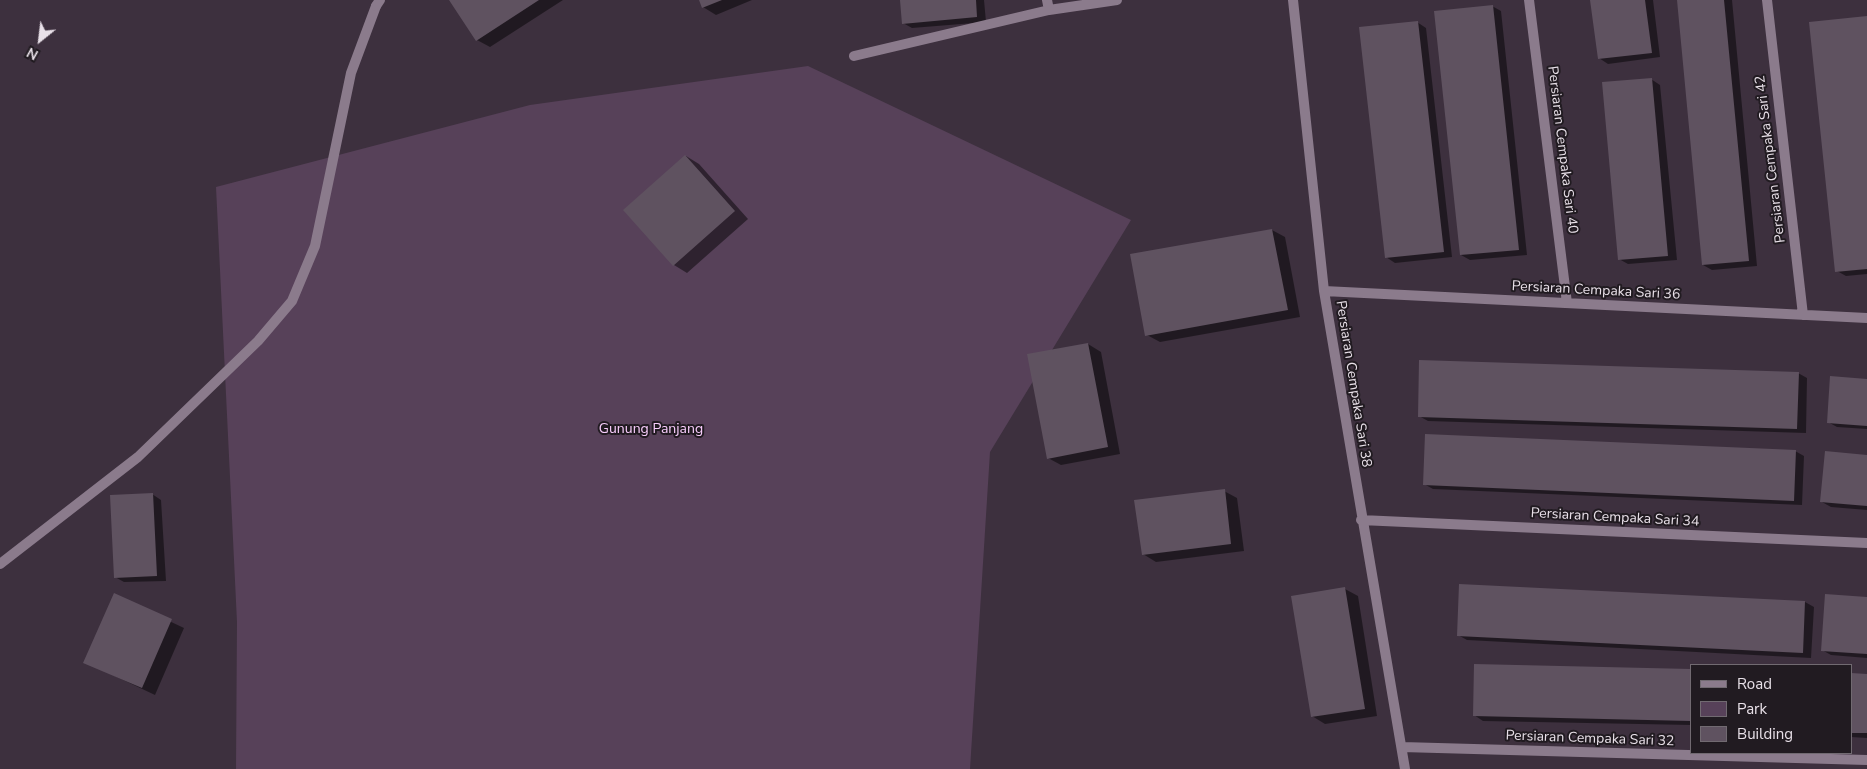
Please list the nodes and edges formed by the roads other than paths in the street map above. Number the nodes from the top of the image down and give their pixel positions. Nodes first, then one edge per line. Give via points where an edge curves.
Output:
1 (1117, 0) edge
2 (1293, 0) edge
3 (1529, 0) edge
4 (1767, 0) edge
5 (378, 3) edge
6 (1048, 5) edge
7 (854, 56) dead end
8 (1324, 291) junction
9 (1567, 304) junction
10 (1803, 315) junction
11 (1867, 318) edge
12 (1361, 520) junction
13 (1867, 543) edge
14 (0, 564) edge
15 (1402, 747) junction
16 (1867, 760) edge
17 (1405, 769) edge

1 - 6 street
2 - 8 street, Persiaran Cempaka Sari 38
3 - 9 street, Persiaran Cempaka Sari 40
4 - 10 street, Persiaran Cempaka Sari 42
5 - 14 street via 352,73 315,246 292,301 258,341 138,457
6 - 7 street
8 - 9 street, Persiaran Cempaka Sari 36
8 - 12 street, Persiaran Cempaka Sari 38
9 - 10 street, Persiaran Cempaka Sari 36
10 - 11 street, Persiaran Cempaka Sari 36
12 - 13 street, Persiaran Cempaka Sari 34
12 - 15 street, Persiaran Cempaka Sari 38
15 - 16 street, Persiaran Cempaka Sari 32
15 - 17 street, Persiaran Cempaka Sari 38

